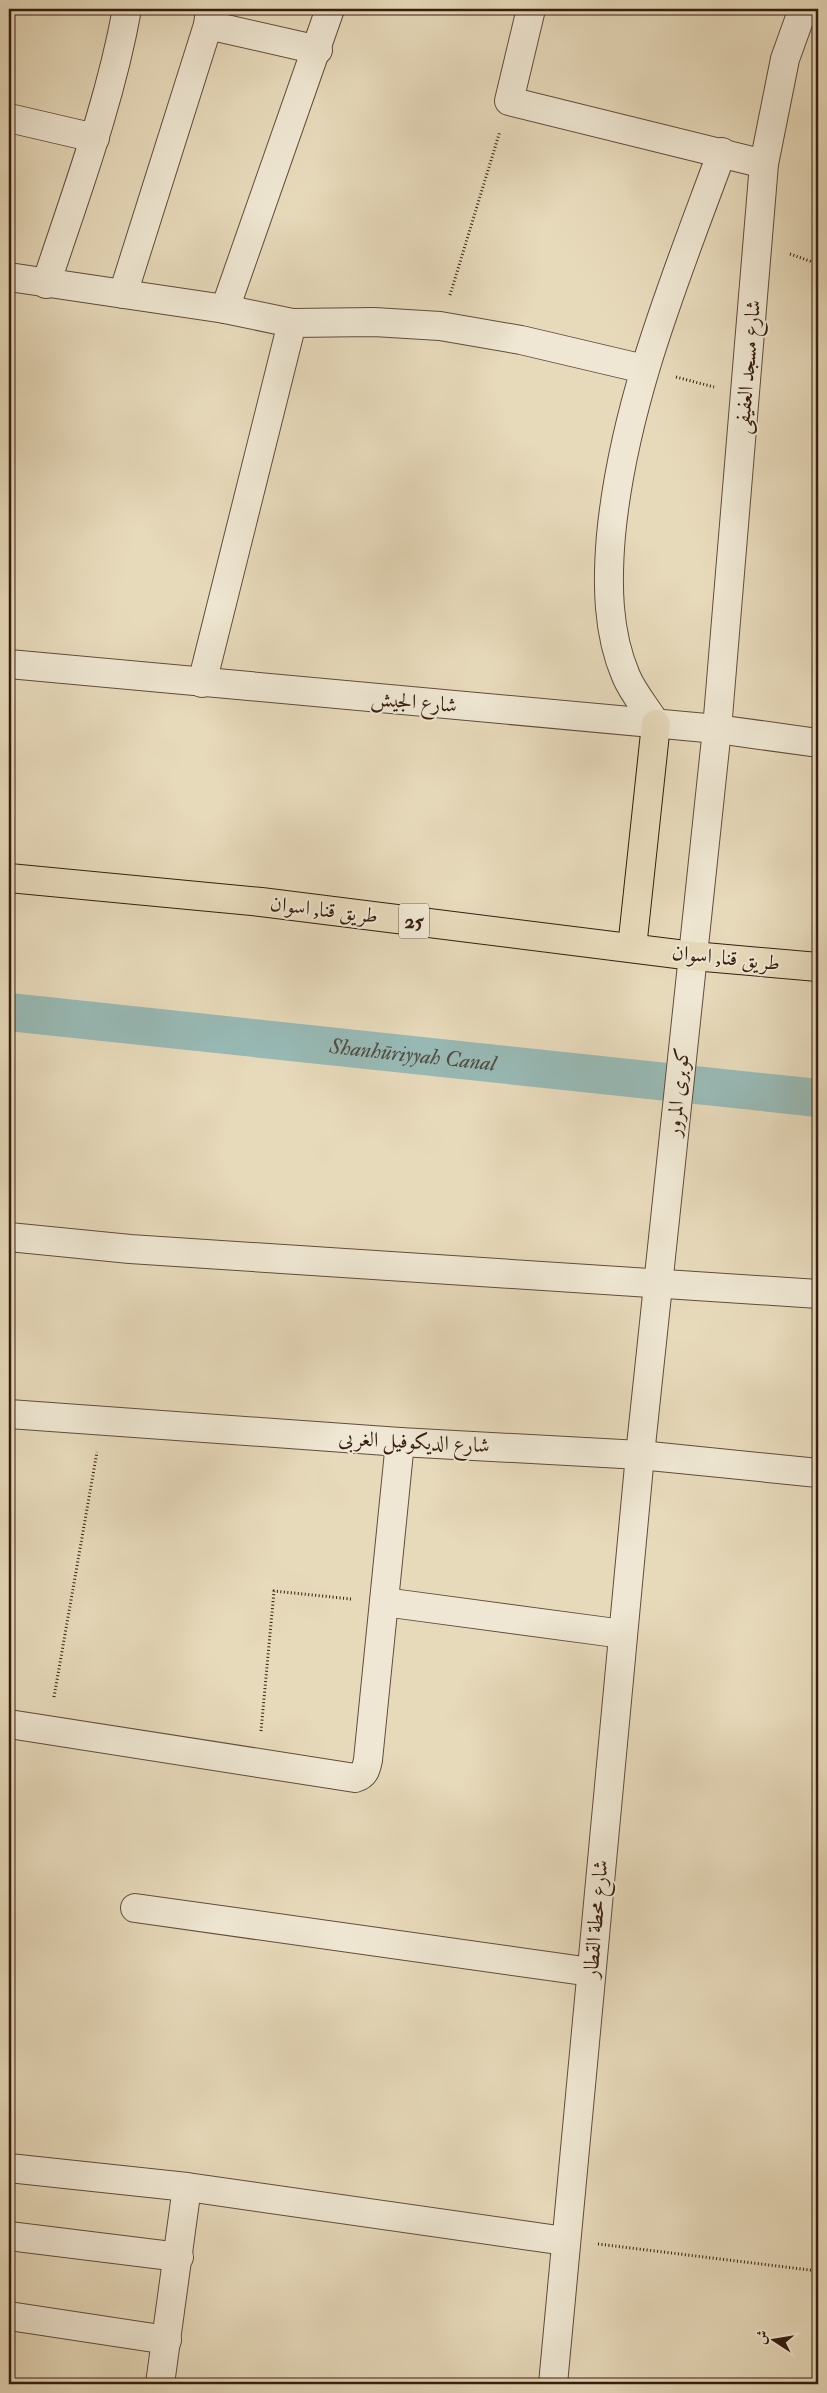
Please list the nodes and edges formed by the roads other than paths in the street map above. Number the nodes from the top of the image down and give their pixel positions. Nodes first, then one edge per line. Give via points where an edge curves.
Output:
1 (127, 9) edge
2 (330, 9) edge
3 (531, 9) edge
4 (803, 9) edge
5 (209, 17) edge
6 (318, 50) junction
7 (9, 118) edge
8 (95, 138) junction
9 (722, 152) junction
10 (764, 164) junction
11 (9, 277) edge
12 (46, 284) junction
13 (123, 294) junction
14 (225, 309) junction
15 (292, 323) junction
16 (644, 370) junction
17 (9, 664) edge
18 (202, 683) junction
19 (656, 724) junction
20 (717, 729) junction
21 (818, 744) edge
22 (9, 878) edge
23 (632, 948) junction
24 (693, 956) junction
25 (818, 967) edge
26 (9, 1237) edge
27 (658, 1284) junction
28 (818, 1294) edge
29 (9, 1414) edge
30 (400, 1442) junction
31 (641, 1443) junction
32 (818, 1473) edge
33 (384, 1602) junction
34 (623, 1634) junction
35 (9, 1724) edge
36 (135, 1908) dead end
37 (591, 1972) junction
38 (9, 2168) edge
39 (187, 2187) junction
40 (9, 2236) edge
41 (565, 2240) junction
42 (179, 2257) junction
43 (9, 2316) edge
44 (167, 2340) junction
45 (160, 2384) edge
46 (553, 2384) edge

1 - 8 street
2 - 6 street
3 - 9 street via 509,100
4 - 10 street, شارع مسجد العفيفى via 786,58
5 - 6 street
5 - 13 street
6 - 14 street
7 - 8 street
8 - 12 street
9 - 10 street
9 - 16 street
10 - 20 street, شارع مسجد العفيفى
11 - 12 street
12 - 13 street
13 - 14 street
14 - 15 street
15 - 16 street via 374,322 440,326 520,340
15 - 18 street
16 - 19 street via 621,457 608,568 611,623 626,677
17 - 18 street, شارع الجيش
18 - 19 street, شارع الجيش
19 - 20 street, شارع الجيش
19 - 23 highway
20 - 21 street, شارع الجيش
20 - 24 street, كوبرى المرور
22 - 23 highway, طريق قنا, اسوان / 25 via 261,902
23 - 24 highway, طريق قنا, اسوان / 25
24 - 25 highway, طريق قنا, اسوان / 25
24 - 27 street, كوبرى المرور
26 - 27 street via 130,1249
27 - 28 street
27 - 31 street, كوبرى المرور
29 - 30 street, شارع الديكوفيل الغربى
30 - 31 street, شارع الديكوفيل الغربى
30 - 33 street
31 - 32 street, شارع الديكوفيل الغربى
31 - 34 street, شارع محطة القطار
33 - 34 street
33 - 35 street via 368,1760 364,1773 355,1778
34 - 37 street, شارع محطة القطار
36 - 37 street
37 - 41 street, شارع محطة القطار
38 - 39 street
39 - 41 street
39 - 42 street
40 - 42 street
41 - 46 street, شارع محطة القطار
42 - 44 street
43 - 44 street
44 - 45 street

